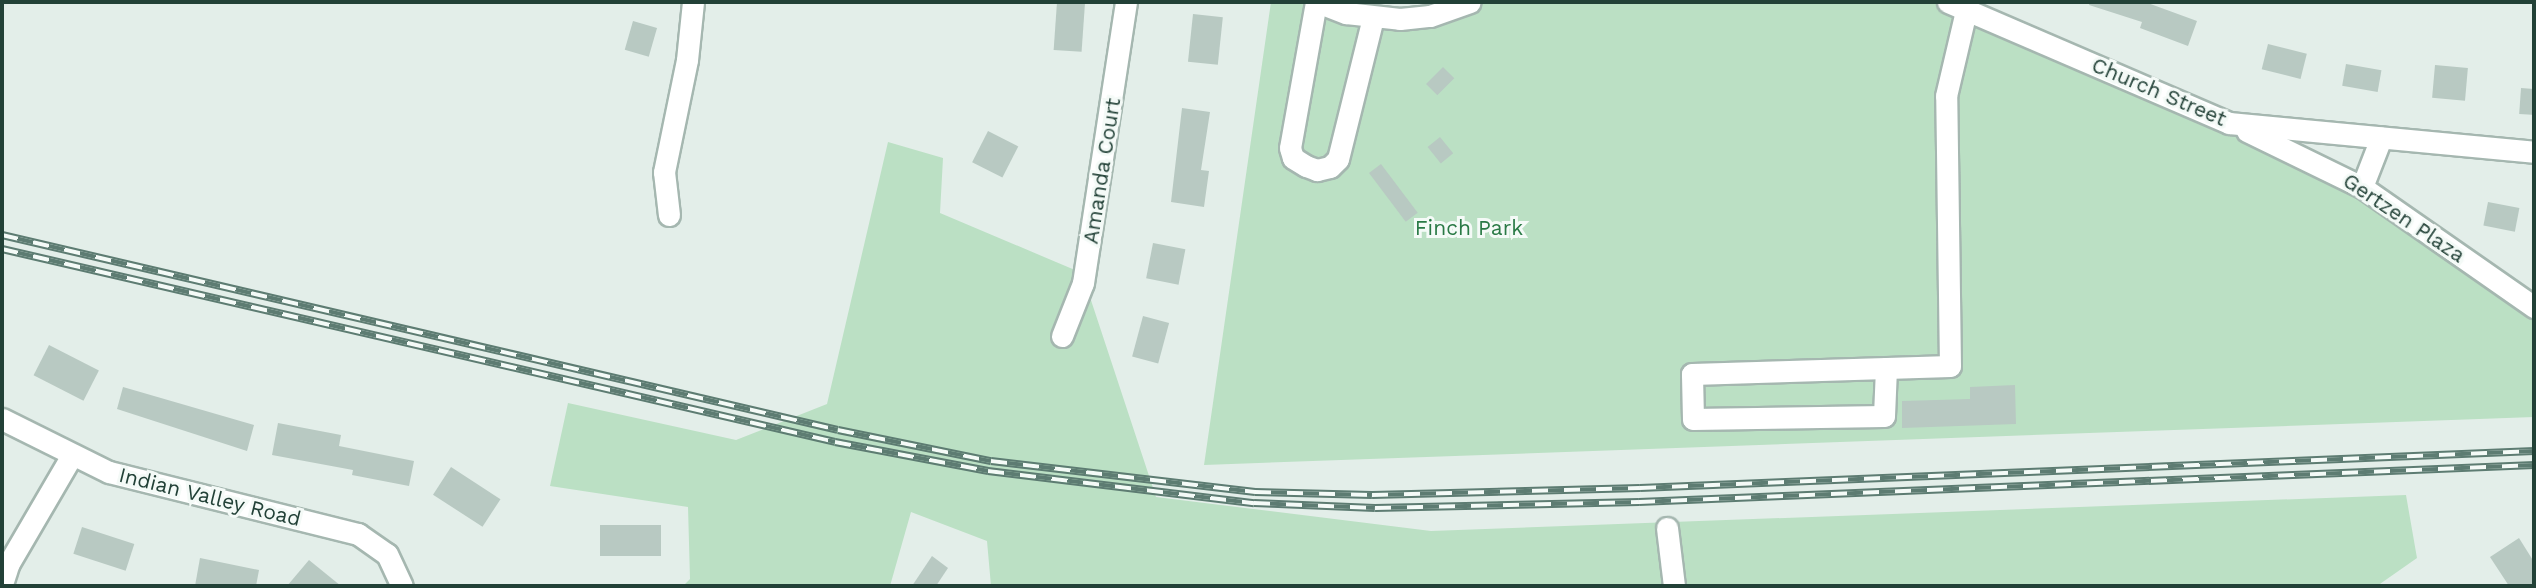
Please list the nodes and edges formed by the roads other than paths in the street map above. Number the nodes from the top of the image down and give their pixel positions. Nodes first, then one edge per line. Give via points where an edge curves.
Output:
1 (693, 2) edge
2 (1126, 2) edge
3 (1316, 2) edge
4 (1470, 2) edge
5 (1957, 6) edge
6 (1373, 18) junction
7 (2229, 123) junction
8 (2381, 138) junction
9 (2534, 152) edge
10 (2362, 187) junction
11 (669, 215) dead end
12 (2534, 307) edge
13 (1062, 336) dead end
14 (1886, 368) junction
15 (2, 419) edge
16 (72, 455) junction
17 (1667, 528) dead end
18 (2, 584) edge
19 (402, 586) edge
20 (1674, 586) edge

1 - 11 street via 687,60 664,172
2 - 13 street, Amanda Court via 1083,283
3 - 6 street
3 - 6 street via 1290,148 1293,158 1317,170 1338,159
4 - 6 street via 1430,16
5 - 7 street, Church Street
5 - 14 street via 1946,96 1950,366
7 - 8 street, Church Street
7 - 10 street, Gertzen Plaza
8 - 9 street, Church Street
8 - 10 street
10 - 12 street, Gertzen Plaza
14 - 14 street via 1692,374 1693,419 1884,416
15 - 16 street, Indian Valley Road
16 - 18 street via 20,543
16 - 19 street, Indian Valley Road via 109,472 358,534 387,554
17 - 20 street

